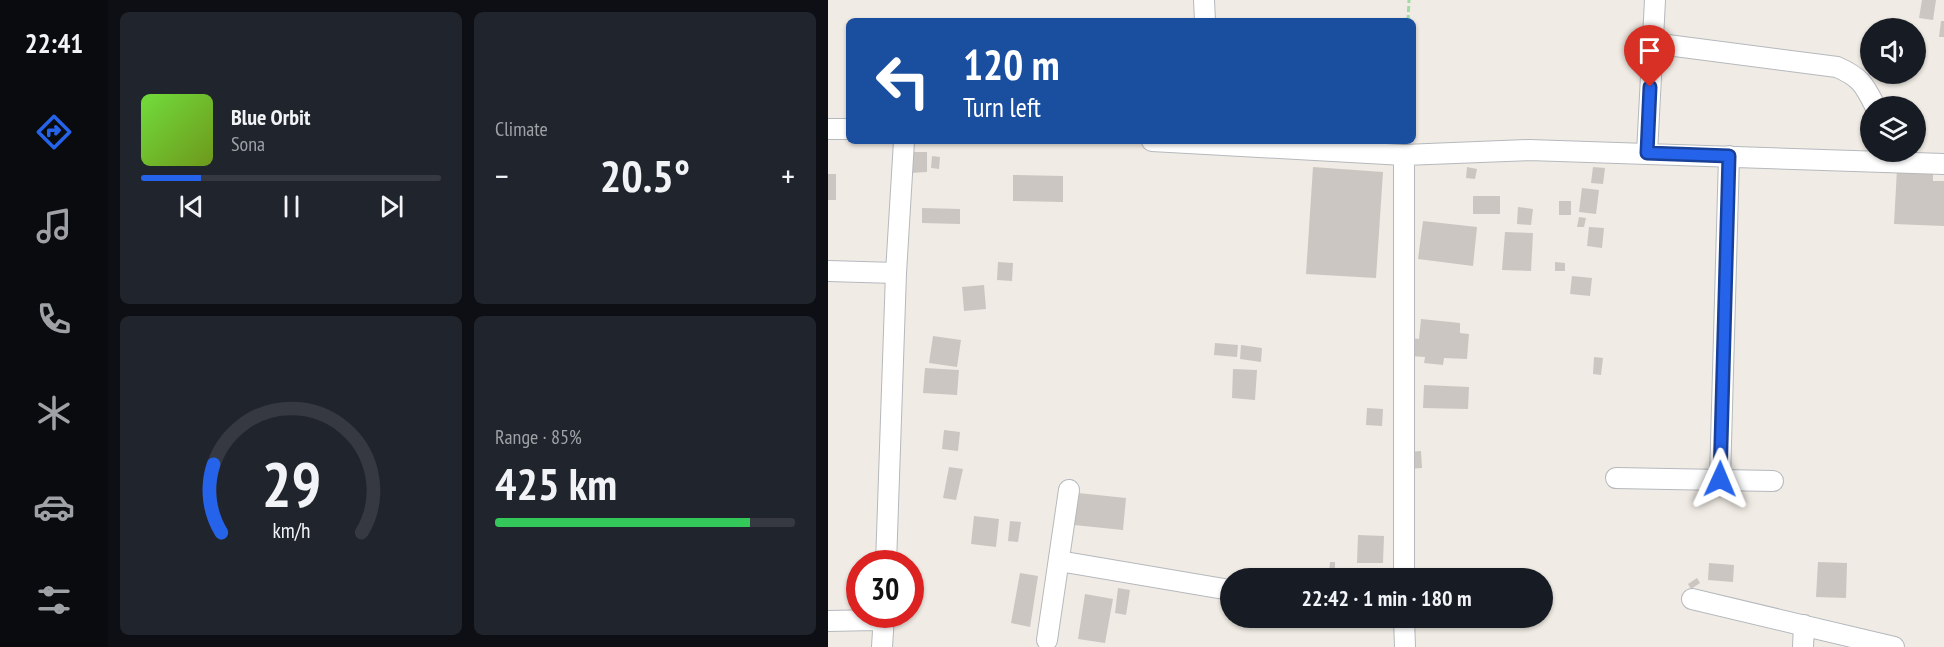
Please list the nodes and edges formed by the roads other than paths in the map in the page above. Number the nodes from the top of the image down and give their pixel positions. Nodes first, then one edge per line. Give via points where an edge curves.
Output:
1 (1204, 0) edge
2 (1655, 0) edge
3 (1204, 18) edge
4 (1652, 43) junction
5 (1870, 96) edge
6 (828, 129) edge
7 (846, 129) edge
8 (904, 144) edge
9 (1236, 144) edge
10 (1647, 153) junction
11 (1404, 155) junction
12 (1729, 156) junction
13 (1860, 156) edge
14 (1926, 161) edge
15 (1944, 164) edge
16 (828, 271) edge
17 (896, 273) junction
18 (1616, 478) dead end
19 (1720, 479) junction
20 (1773, 482) dead end
21 (1069, 490) dead end
22 (886, 550) edge
23 (1059, 561) junction
24 (1404, 568) edge
25 (1220, 588) edge
26 (1692, 599) dead end
27 (828, 621) edge
28 (846, 621) edge
29 (1804, 625) junction
30 (882, 628) edge
31 (1403, 628) edge
32 (1047, 640) dead end
33 (882, 647) edge
34 (1405, 647) edge
35 (1803, 647) edge
36 (1894, 647) edge

1 - 3 street
2 - 4 street
4 - 5 street via 1837,67 1862,81
4 - 10 street
6 - 7 street
8 - 17 street
9 - 11 street
10 - 11 street via 1529,150
10 - 12 street
11 - 24 street
12 - 13 street
12 - 19 street
14 - 15 street
16 - 17 street
17 - 22 street
18 - 19 street
19 - 20 street
21 - 23 street
23 - 25 street
23 - 32 street
26 - 29 street
27 - 28 street
29 - 35 street
29 - 36 street
30 - 33 street
31 - 34 street

